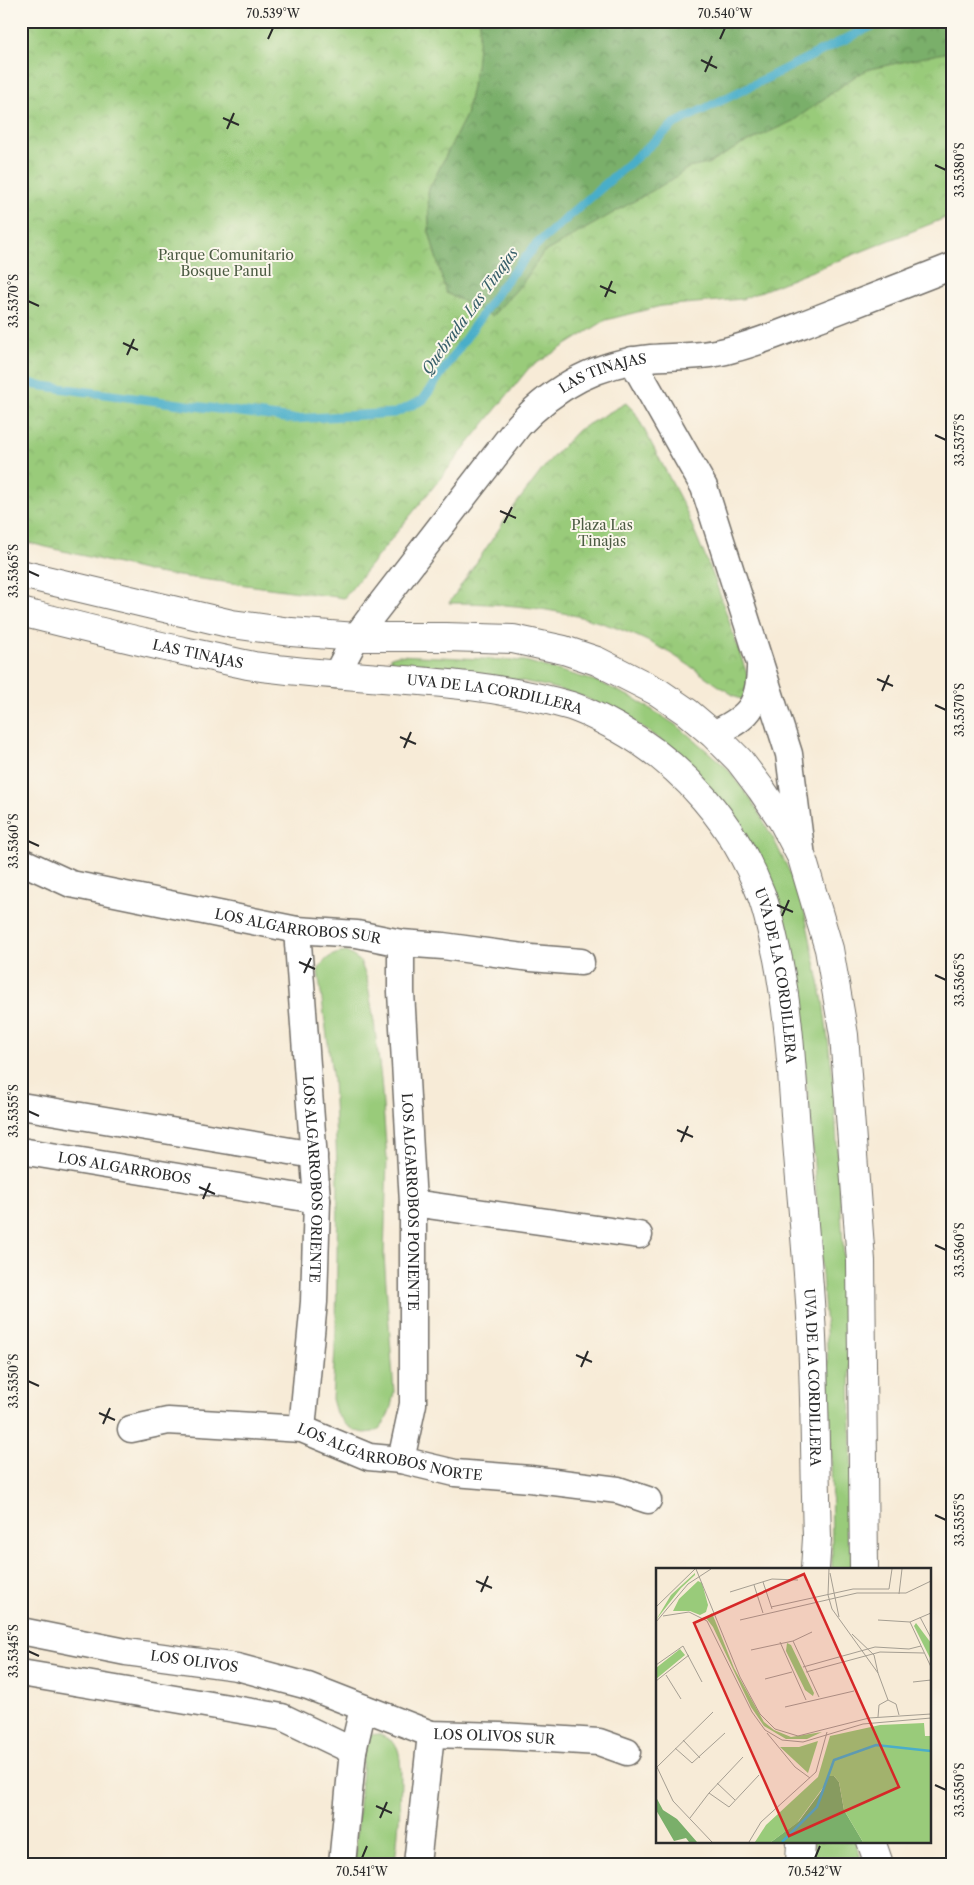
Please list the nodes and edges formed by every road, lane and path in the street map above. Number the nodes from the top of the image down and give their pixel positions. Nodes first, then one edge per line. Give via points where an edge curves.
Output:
1 (953, 266) edge
2 (632, 360) junction
3 (21, 574) edge
4 (21, 612) edge
5 (356, 637) junction
6 (760, 660) junction
7 (336, 675) junction
8 (713, 734) junction
9 (802, 858) junction
10 (21, 861) edge
11 (297, 930) junction
12 (401, 943) junction
13 (581, 962) dead end
14 (21, 1106) edge
15 (21, 1151) edge
16 (314, 1155) junction
17 (317, 1200) junction
18 (413, 1203) junction
19 (639, 1235) dead end
20 (302, 1429) junction
21 (132, 1430) dead end
22 (401, 1460) junction
23 (648, 1500) dead end
24 (815, 1568) edge
25 (864, 1568) edge
26 (21, 1630) edge
27 (21, 1673) edge
28 (363, 1708) junction
29 (431, 1734) junction
30 (353, 1751) junction
31 (626, 1752) dead end
32 (801, 1842) edge
33 (870, 1842) edge
34 (342, 1864) edge
35 (417, 1864) edge
36 (800, 1864) edge
37 (879, 1864) edge

1 - 2 street, LAS TINAJAS via 733,349 706,355
2 - 5 street, LAS TINAJAS via 585,374 533,410
2 - 6 street via 704,488
3 - 5 street via 232,624
4 - 7 street, LAS TINAJAS via 250,665
5 - 7 street, LAS TINAJAS
5 - 8 street via 513,639 564,650 597,661 658,692
6 - 8 street via 758,695 752,706 733,725
6 - 9 street via 789,754
7 - 24 street, UVA DE LA CORDILLERA via 461,684 525,694 605,720 661,756 688,780 731,834 748,865 772,930 789,1032 812,1335
8 - 9 street via 762,789
9 - 25 street via 829,949 844,1035 861,1261
10 - 11 street, LOS ALGARROBOS SUR via 71,884
11 - 12 street, LOS ALGARROBOS SUR via 357,934
11 - 16 street, LOS ALGARROBOS ORIENTE
12 - 13 street, LOS ALGARROBOS SUR
12 - 18 street, LOS ALGARROBOS PONIENTE
14 - 16 street
15 - 17 street, LOS ALGARROBOS
16 - 17 street, LOS ALGARROBOS ORIENTE
17 - 20 street, LOS ALGARROBOS ORIENTE via 314,1302
18 - 19 street
18 - 22 street, LOS ALGARROBOS PONIENTE via 413,1404
20 - 21 street, LOS ALGARROBOS NORTE via 168,1420
20 - 22 street, LOS ALGARROBOS NORTE via 369,1457
22 - 23 street, LOS ALGARROBOS NORTE via 456,1473 618,1490
26 - 28 street, LOS OLIVOS via 126,1652 236,1667 308,1686
27 - 30 street via 282,1717
28 - 29 street, LOS OLIVOS SUR
28 - 30 street
29 - 31 street, LOS OLIVOS SUR via 599,1742
29 - 35 street
30 - 34 street
32 - 36 street
33 - 37 street

